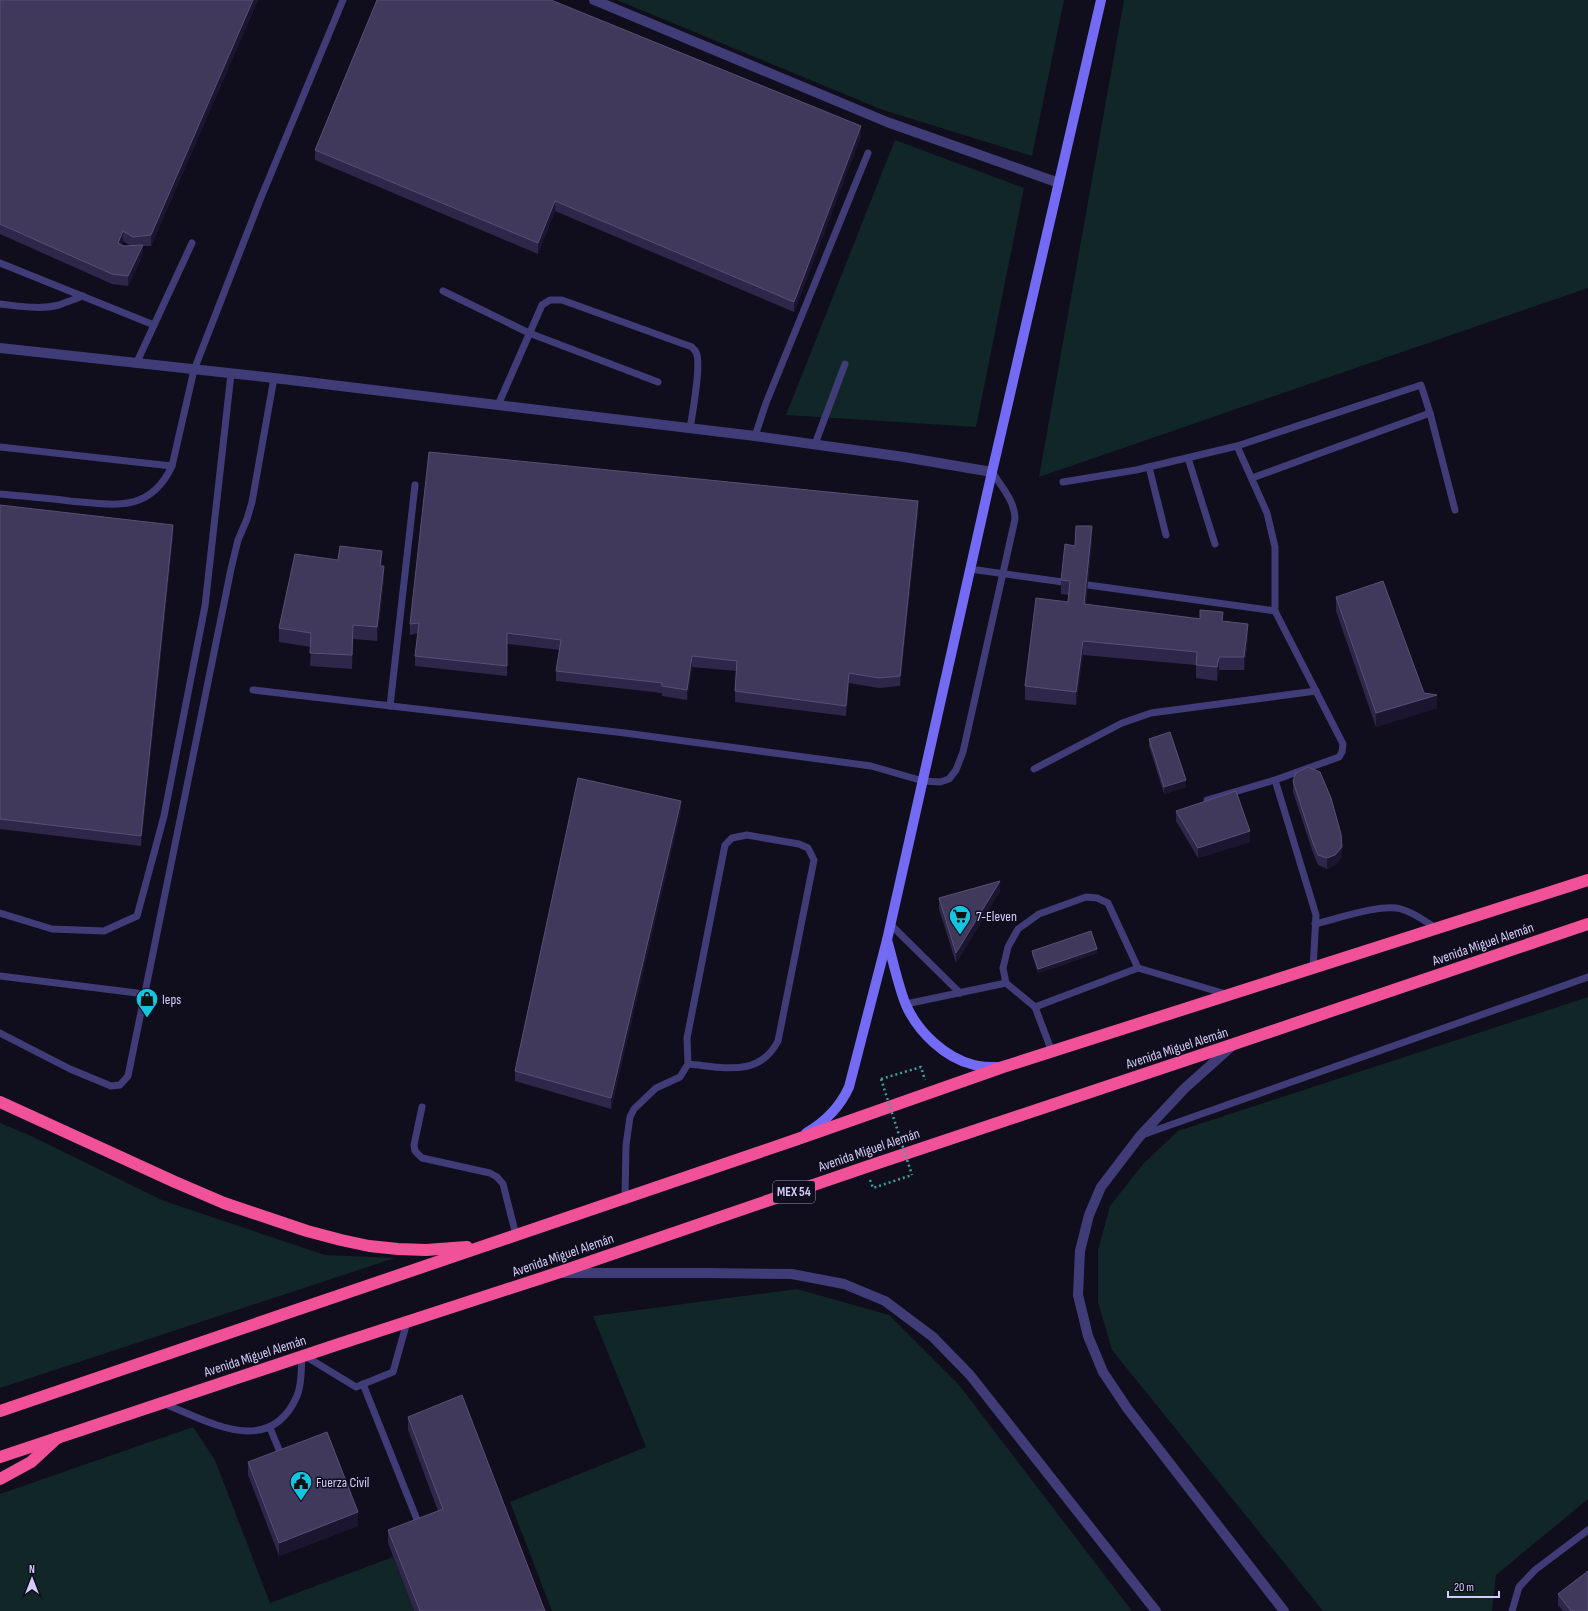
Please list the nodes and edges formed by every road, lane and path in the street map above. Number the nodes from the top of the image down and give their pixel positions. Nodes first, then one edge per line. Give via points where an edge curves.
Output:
1 (342, 0) edge
2 (594, 0) edge
3 (1101, 0) edge
4 (868, 153) dead end
5 (1059, 183) junction
6 (192, 243) dead end
7 (0, 263) edge
8 (443, 291) dead end
9 (83, 296) junction
10 (0, 304) edge
11 (154, 325) junction
12 (529, 332) junction
13 (0, 348) edge
14 (136, 364) junction
15 (845, 364) dead end
16 (194, 370) junction
17 (232, 374) junction
18 (274, 378) junction
19 (658, 382) dead end
20 (498, 405) junction
21 (1430, 413) junction
22 (690, 429) junction
23 (755, 436) junction
24 (815, 444) junction
25 (1237, 446) junction
26 (0, 447) edge
27 (1188, 458) junction
28 (172, 466) junction
29 (1149, 466) junction
30 (992, 472) junction
31 (1252, 478) junction
32 (1063, 482) dead end
33 (415, 485) dead end
34 (0, 494) edge
35 (1455, 510) dead end
36 (1166, 535) dead end
37 (1215, 544) dead end
38 (970, 569) junction
39 (1003, 574) junction
40 (1063, 582) edge
41 (1088, 585) edge
42 (1275, 611) junction
43 (253, 690) dead end
44 (1316, 691) junction
45 (390, 706) junction
46 (1034, 769) dead end
47 (1275, 780) junction
48 (923, 781) junction
49 (1207, 800) edge
50 (1588, 880) edge
51 (0, 913) edge
52 (890, 924) junction
53 (1315, 924) junction
54 (1588, 924) edge
55 (1436, 929) junction
56 (887, 940) junction
57 (1138, 968) junction
58 (1313, 969) junction
59 (0, 976) edge
60 (1588, 977) edge
61 (1006, 984) junction
62 (960, 993) junction
63 (145, 994) junction
64 (1231, 996) junction
65 (906, 1004) junction
66 (1035, 1007) junction
67 (0, 1033) edge
68 (1234, 1044) junction
69 (1052, 1052) junction
70 (688, 1064) junction
71 (921, 1067) dead end
72 (1003, 1067) junction
73 (1, 1103) edge
74 (422, 1107) dead end
75 (1140, 1136) junction
76 (795, 1140) junction
77 (873, 1188) dead end
78 (625, 1198) junction
79 (516, 1235) junction
80 (484, 1246) junction
81 (557, 1273) junction
82 (407, 1322) junction
83 (303, 1356) junction
84 (363, 1384) junction
85 (162, 1403) junction
86 (0, 1411) edge
87 (270, 1428) junction
88 (59, 1436) junction
89 (0, 1457) edge
90 (283, 1462) edge
91 (0, 1480) edge
92 (1588, 1530) edge
93 (421, 1531) edge
94 (1156, 1611) edge
95 (1284, 1611) edge
96 (1512, 1611) edge

1 - 16 lane
2 - 5 street via 887,122
3 - 5 main road
4 - 23 lane via 766,403
5 - 30 main road
6 - 11 lane
7 - 9 lane
8 - 12 lane
9 - 10 lane via 47,307
9 - 11 lane
11 - 14 lane
12 - 19 lane
12 - 20 lane
12 - 22 lane via 542,305 550,300 562,300 692,347 696,353 697,378
13 - 14 street
14 - 16 street
15 - 24 lane
16 - 17 street
16 - 28 lane
17 - 18 street
17 - 51 lane via 205,606 164,816 137,916 104,931 52,929
18 - 20 street
18 - 63 lane via 252,502 231,569
20 - 22 street
21 - 25 lane via 1420,385
21 - 31 lane
21 - 35 lane
22 - 23 street
23 - 24 street
24 - 30 street
25 - 27 lane
25 - 31 lane
26 - 28 lane
27 - 29 lane
27 - 37 lane
28 - 34 lane via 160,488 147,497 131,503 111,505
29 - 32 lane
29 - 36 lane
30 - 38 main road
30 - 39 lane via 1015,511
31 - 42 lane via 1267,513 1275,547
33 - 45 lane
38 - 39 lane
38 - 48 main road
39 - 40 lane
39 - 48 lane via 963,752 956,770 949,779 940,782
41 - 42 lane
42 - 44 lane
43 - 45 lane
44 - 46 lane via 1151,713 1122,723
44 - 47 lane via 1343,744 1342,752 1339,757
45 - 48 lane via 625,733 872,766
47 - 49 lane
47 - 53 lane via 1316,915
48 - 52 main road
50 - 55 highway, Avenida Miguel Alemán
52 - 56 main road
52 - 62 lane
53 - 55 lane via 1387,907 1414,913
53 - 58 lane
54 - 68 highway, Avenida Miguel Alemán / MEX 54
55 - 58 highway, Avenida Miguel Alemán
56 - 65 main road
56 - 76 main road via 845,1097 826,1119
57 - 61 lane via 1108,903 1091,896 1039,914 1018,929 1008,947 1003,968
57 - 64 lane
57 - 66 lane
58 - 64 highway, Avenida Miguel Alemán
59 - 63 lane
60 - 75 lane
61 - 62 lane
61 - 66 lane
62 - 65 lane
63 - 67 lane via 128,1076 120,1085 104,1084
64 - 69 highway, Avenida Miguel Alemán
65 - 72 main road via 923,1032 948,1053 974,1065
66 - 69 lane
68 - 75 street via 1184,1088
68 - 81 highway, Avenida Miguel Alemán / MEX 54
69 - 72 highway, Avenida Miguel Alemán
70 - 70 lane via 740,1068 764,1060 773,1051 778,1041 814,860 808,848 799,844 747,835 732,838 725,845 687,1038
70 - 78 lane via 680,1077 656,1088 634,1108 630,1117 626,1146
71 - 77 path, bridge via 881,1080 912,1175
72 - 76 highway, Avenida Miguel Alemán
73 - 80 highway via 189,1188 307,1231 369,1246 398,1249
74 - 79 lane via 414,1146 418,1154 422,1158 490,1173 497,1177 503,1184
75 - 95 street via 1101,1187 1087,1222 1080,1251 1078,1295 1088,1336 1104,1372 1127,1408
76 - 78 highway, Avenida Miguel Alemán
78 - 79 highway, Avenida Miguel Alemán
79 - 80 highway, Avenida Miguel Alemán
80 - 86 highway, Avenida Miguel Alemán
81 - 82 highway, Avenida Miguel Alemán / MEX 54
81 - 94 street via 792,1274 844,1284 885,1301 933,1337 970,1375
82 - 83 highway, Avenida Miguel Alemán / MEX 54
82 - 84 lane via 393,1372
83 - 84 lane via 356,1387
83 - 85 highway, Avenida Miguel Alemán / MEX 54
83 - 87 lane via 297,1395 282,1418
84 - 93 lane
85 - 87 lane via 222,1427 255,1432
85 - 88 highway, Avenida Miguel Alemán / MEX 54
87 - 90 lane
88 - 89 highway, Avenida Miguel Alemán / MEX 54
88 - 91 highway via 31,1462
92 - 96 lane via 1535,1570 1519,1588

